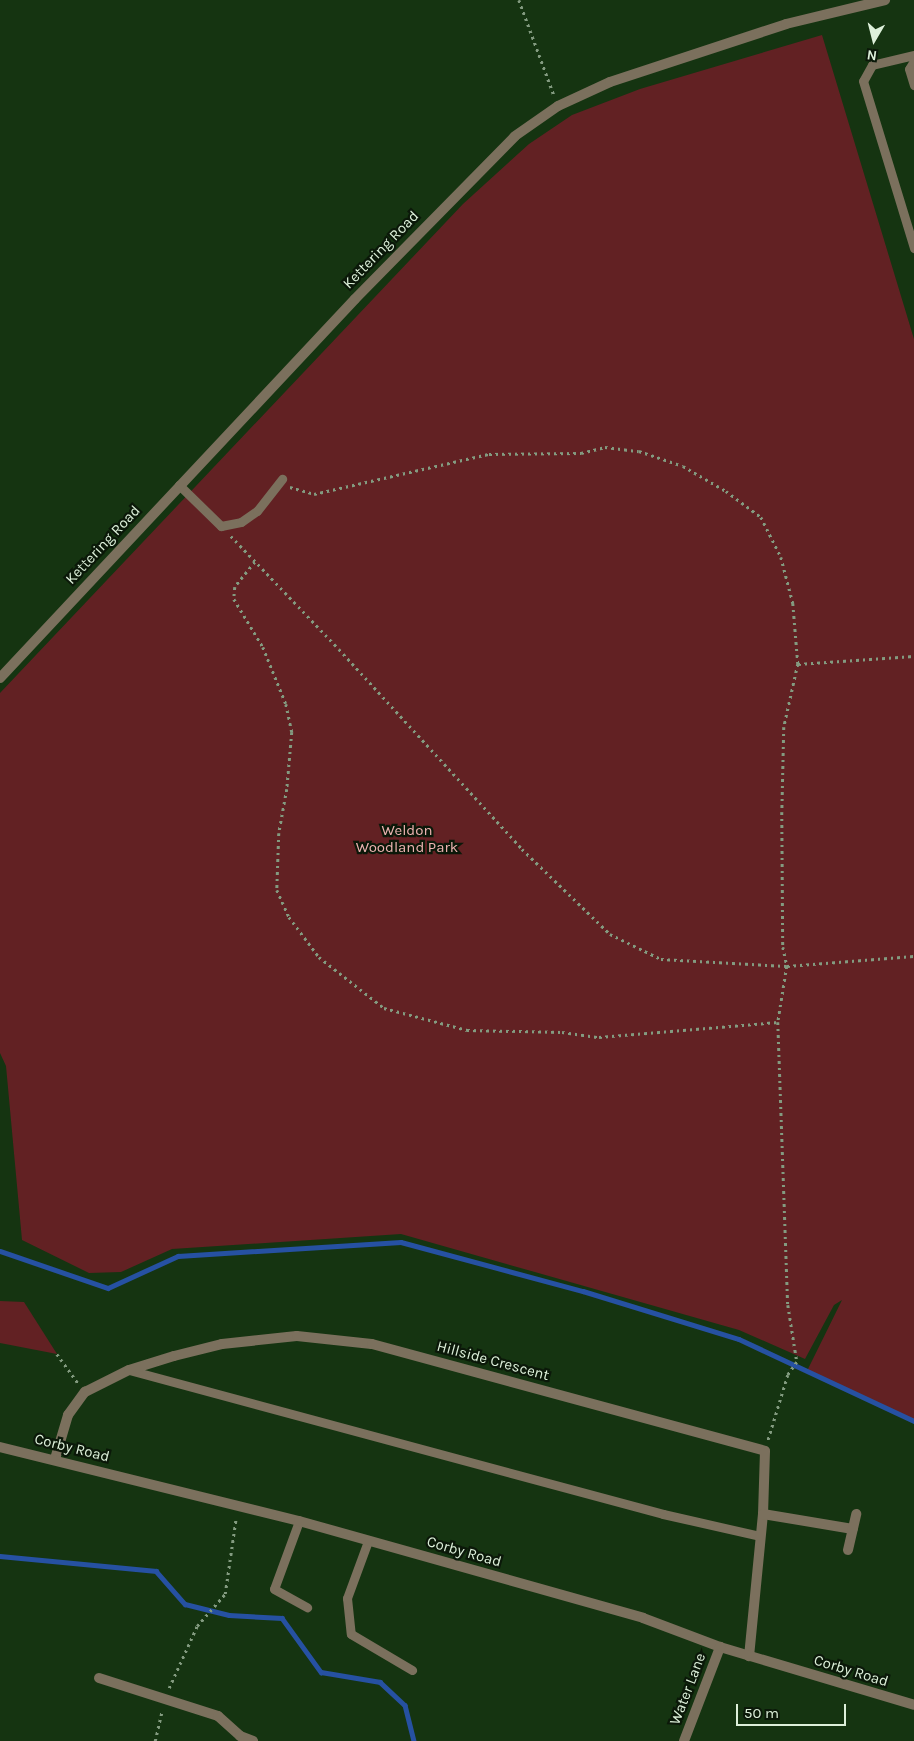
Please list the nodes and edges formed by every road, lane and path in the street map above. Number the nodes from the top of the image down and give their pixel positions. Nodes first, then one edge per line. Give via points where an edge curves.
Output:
1 (519, 0) edge
2 (885, 0) edge
3 (914, 55) edge
4 (914, 61) edge
5 (914, 85) edge
6 (558, 106) junction
7 (914, 248) edge
8 (282, 479) joint
9 (179, 485) junction
10 (222, 526) junction
11 (255, 562) junction
12 (914, 656) edge
13 (798, 664) junction
14 (0, 678) edge
15 (914, 956) edge
16 (787, 966) junction
17 (778, 1022) junction
18 (57, 1354) dead end
19 (129, 1370) junction
20 (85, 1392) junction
21 (0, 1447) edge
22 (765, 1451) junction
23 (54, 1459) junction
24 (238, 1507) junction
25 (763, 1514) junction
26 (856, 1514) dead end
27 (299, 1521) junction
28 (853, 1529) junction
29 (760, 1536) junction
30 (368, 1541) junction
31 (848, 1550) dead end
32 (307, 1607) dead end
33 (720, 1647) junction
34 (749, 1656) junction
35 (412, 1670) dead end
36 (99, 1678) dead end
37 (165, 1696) junction
38 (914, 1705) edge
39 (155, 1741) edge
40 (253, 1741) edge
41 (684, 1741) edge

1 - 6 path
2 - 6 street, Kettering Road via 786,24 674,59 610,82
3 - 7 lane via 872,65 863,81
4 - 5 lane via 909,69
6 - 9 street, Kettering Road via 515,136 463,187
8 - 10 lane via 257,511 241,522
8 - 13 path via 294,490 314,494 489,454 581,453 605,448 639,451 674,463 726,491 761,516 781,557 793,603
9 - 10 lane
9 - 14 street, Kettering Road
10 - 11 path
11 - 16 path via 522,849 610,934 661,959
11 - 17 path via 235,587 234,599 263,647 286,704 292,732 288,789 279,833 278,890 289,917 319,957 384,1008 467,1030 562,1032 599,1037
12 - 13 path
13 - 16 path via 784,727 783,947
15 - 16 path
16 - 17 path
17 - 22 path via 788,1305 797,1362 788,1375
18 - 20 path
19 - 20 street, Hillside Crescent
19 - 22 street, Hillside Crescent via 222,1344 297,1336 372,1344
19 - 29 lane via 643,1509
20 - 23 street, Hillside Crescent via 68,1415
21 - 23 street, Corby Road
22 - 25 street
23 - 24 street, Corby Road
24 - 27 street, Corby Road
24 - 37 path via 225,1594 197,1626
25 - 28 street
25 - 29 street
26 - 28 street
27 - 30 street, Corby Road
27 - 32 lane via 274,1589
28 - 31 street
29 - 34 street
30 - 33 street, Corby Road via 643,1618
30 - 35 lane via 348,1598 351,1634
33 - 34 street, Corby Road
33 - 41 street, Water Lane
34 - 38 street, Corby Road
36 - 37 street
37 - 39 path
37 - 40 street via 218,1716 240,1736

